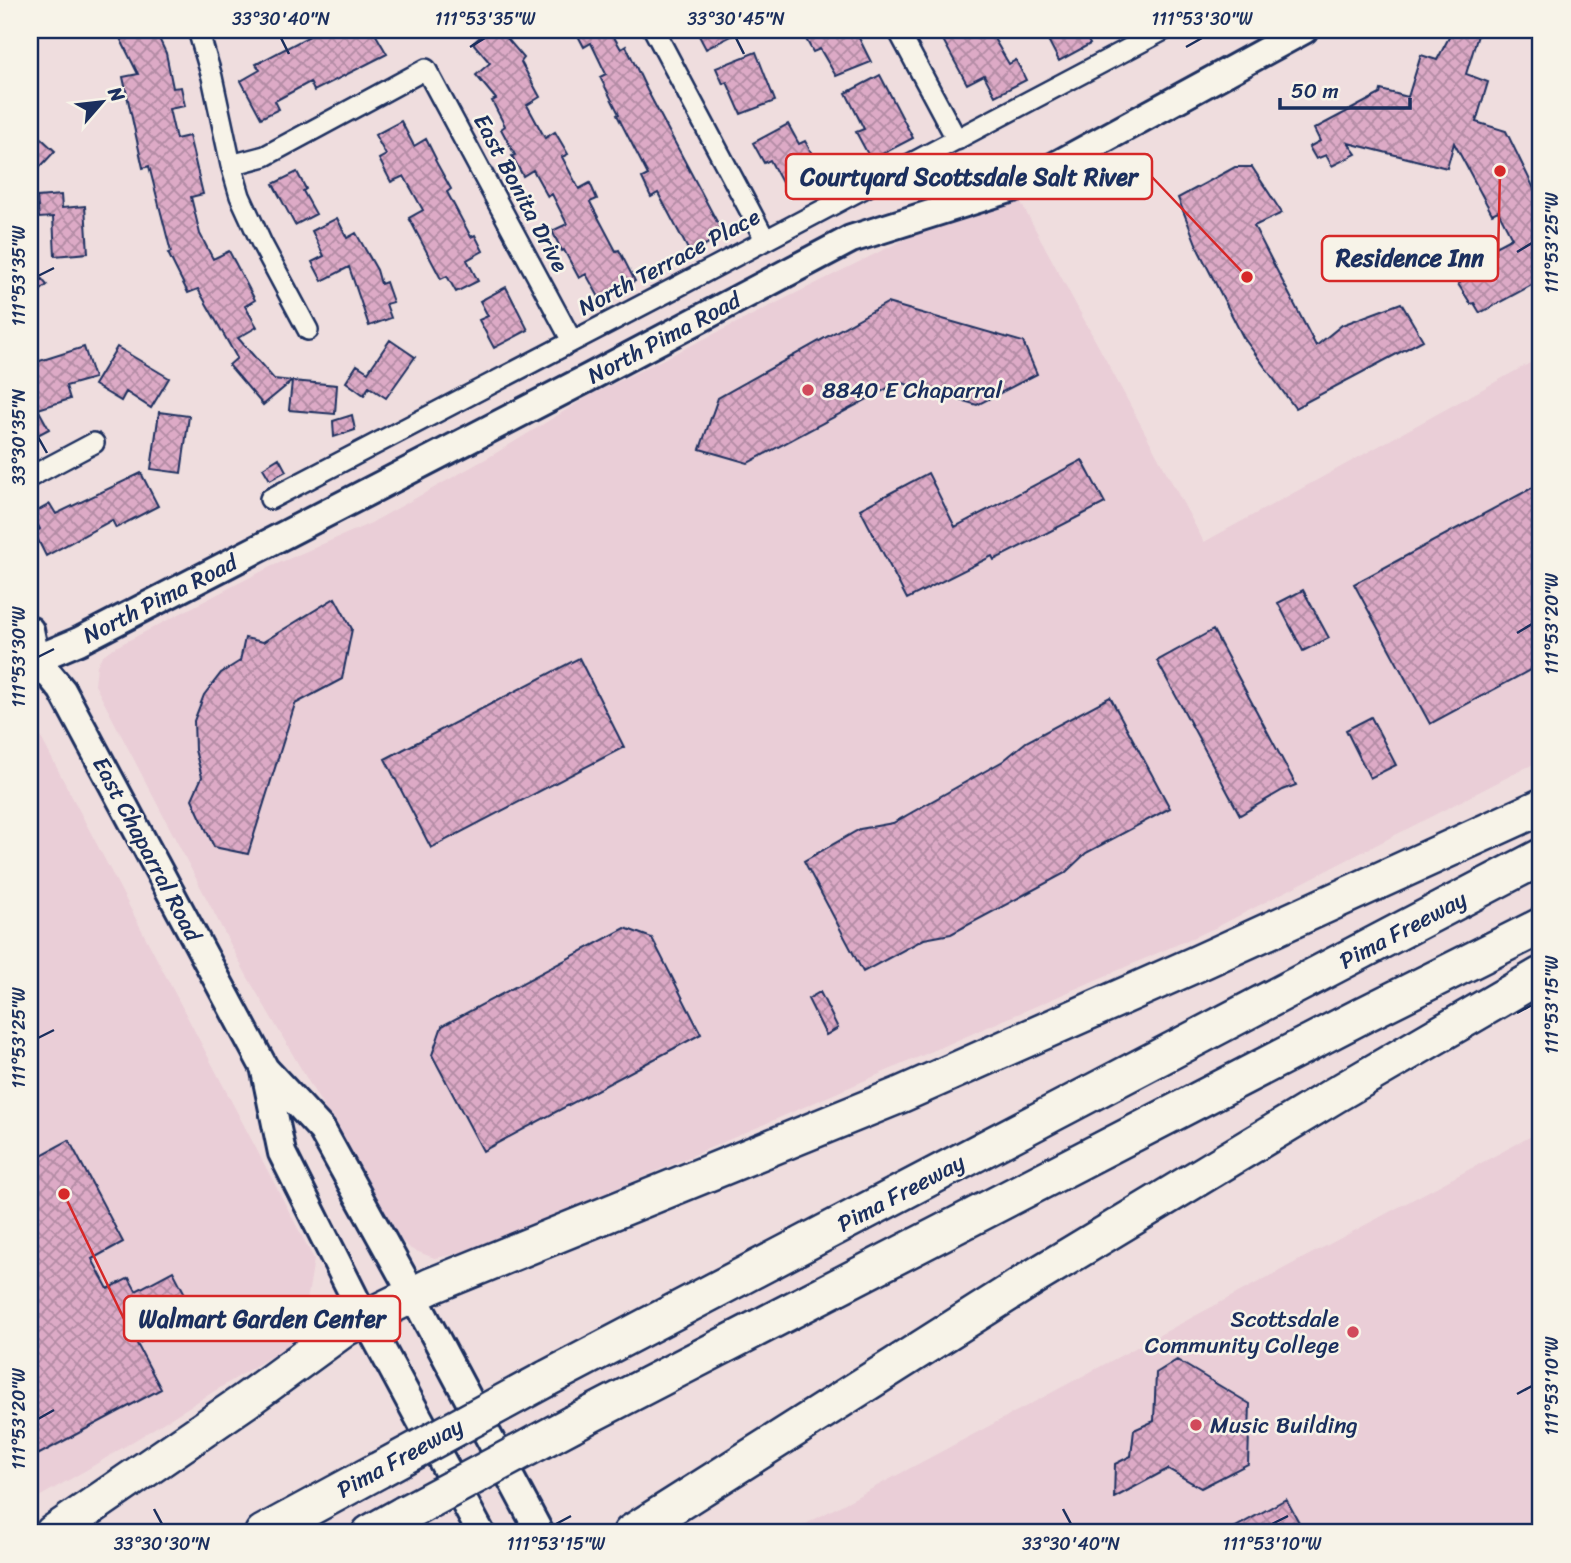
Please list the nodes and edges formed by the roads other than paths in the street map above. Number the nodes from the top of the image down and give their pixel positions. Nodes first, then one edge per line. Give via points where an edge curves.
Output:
1 (198, 30) edge
2 (654, 30) edge
3 (898, 30) edge
4 (1164, 30) edge
5 (1304, 30) edge
6 (1143, 35) edge
7 (957, 140) junction
8 (231, 165) junction
9 (765, 239) junction
10 (308, 330) dead end
11 (572, 341) junction
12 (94, 443) dead end
13 (30, 477) edge
14 (270, 499) dead end
15 (30, 631) edge
16 (33, 661) edge
17 (1541, 807) edge
18 (1541, 857) edge
19 (1541, 926) edge
20 (1541, 975) edge
21 (265, 1069) junction
22 (413, 1295) junction
23 (365, 1318) junction
24 (53, 1533) edge
25 (262, 1533) edge
26 (370, 1533) edge
27 (481, 1533) edge
28 (540, 1533) edge
29 (631, 1533) edge

1 - 8 street
2 - 9 street
3 - 7 street
4 - 6 street, North Terrace Place
5 - 16 main road, North Pima Road via 1016,187 851,239
6 - 7 street, North Terrace Place
7 - 9 street, North Terrace Place
8 - 10 street via 262,244
8 - 11 street, East Bonita Drive via 265,156 426,69
9 - 11 street, North Terrace Place
11 - 14 street, North Terrace Place
12 - 13 street
15 - 16 main road, East Chaparral Road
16 - 21 main road, East Chaparral Road via 62,690
17 - 22 highway via 900,1095
18 - 25 highway, Pima Freeway, bridge
19 - 26 highway, bridge via 572,1424
20 - 29 highway via 1034,1278
21 - 22 main road, East Chaparral Road via 322,1130
21 - 23 main road, East Chaparral Road via 282,1153
22 - 23 highway
22 - 28 main road, East Chaparral Road
23 - 24 highway
23 - 27 main road, East Chaparral Road

